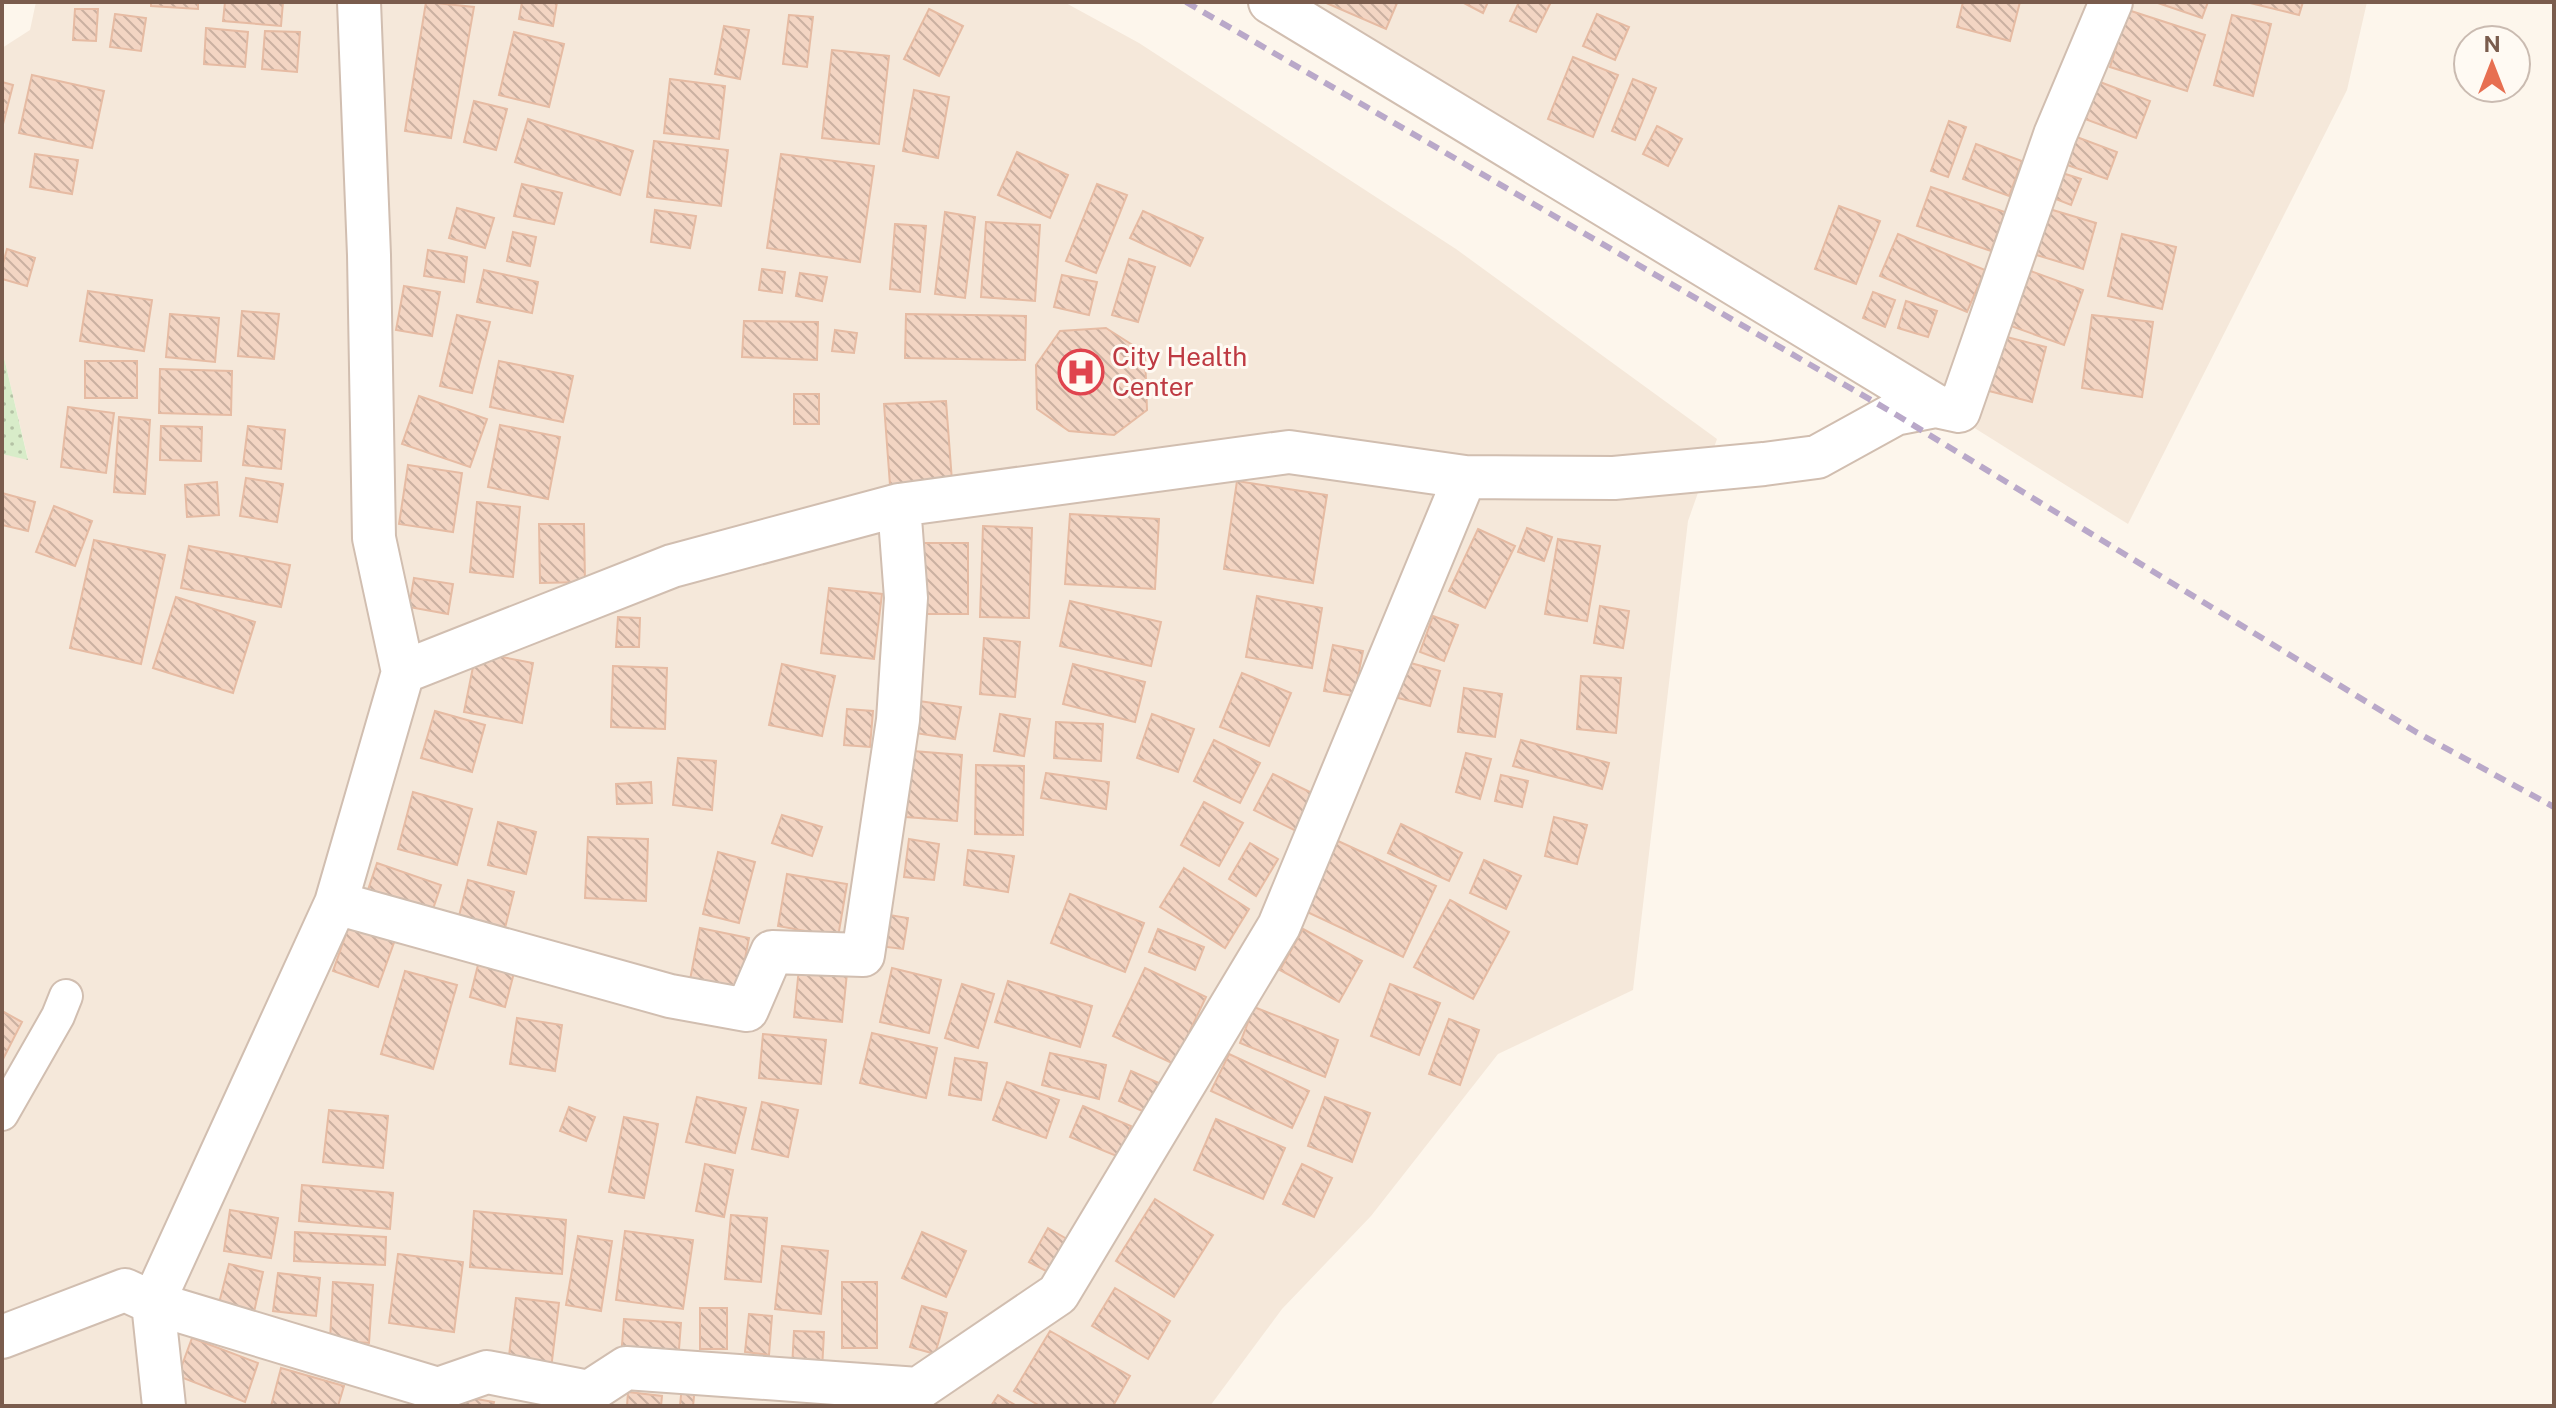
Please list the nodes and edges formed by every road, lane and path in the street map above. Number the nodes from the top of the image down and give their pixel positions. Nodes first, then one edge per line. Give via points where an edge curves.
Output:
1 (359, 2) edge
2 (1270, 2) edge
3 (2111, 2) edge
4 (1936, 406) junction
5 (1465, 477) junction
6 (899, 505) junction
7 (403, 672) junction
8 (336, 903) junction
9 (66, 996) dead end
10 (2, 1114) edge
11 (153, 1303) junction
12 (2, 1337) edge
13 (913, 1397) edge
14 (164, 1406) edge

1 - 7 street via 374,538
2 - 4 street
3 - 4 street via 2055,135 1959,411
4 - 5 street via 1895,414 1817,457 1614,478
5 - 6 street via 1289,452
5 - 13 street via 1279,926 1058,1294
6 - 7 street via 672,566
6 - 8 street via 906,598 898,720 863,955 772,952 747,1010 670,996
7 - 8 street
8 - 11 street
9 - 10 street
11 - 12 street via 125,1290
11 - 13 street via 438,1389 487,1372 589,1392 626,1368
11 - 14 street

